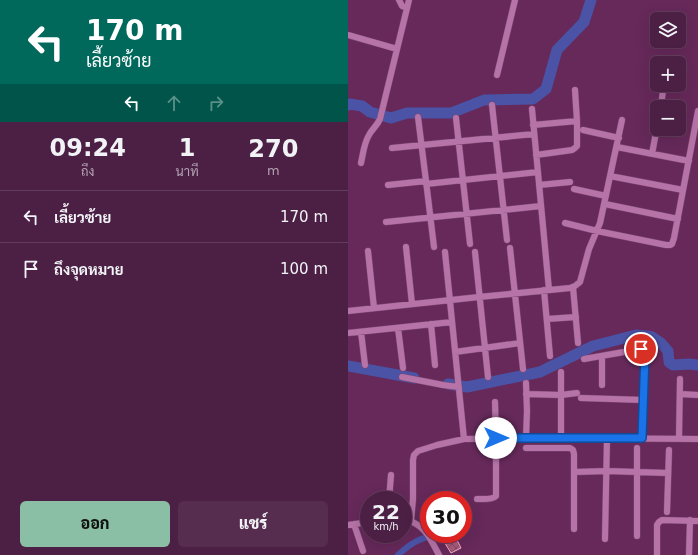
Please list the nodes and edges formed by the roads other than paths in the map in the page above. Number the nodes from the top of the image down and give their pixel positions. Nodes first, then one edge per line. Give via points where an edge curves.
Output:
1 (399, 0) edge
2 (409, 0) edge
3 (515, 0) edge
4 (408, 8) junction
5 (348, 35) edge
6 (398, 49) junction
7 (497, 75) dead end
8 (575, 90) dead end
9 (492, 105) dead end
10 (532, 109) dead end
11 (698, 111) edge
12 (418, 117) dead end
13 (456, 118) dead end
14 (622, 120) dead end
15 (577, 121) junction
16 (533, 125) junction
17 (697, 126) edge
18 (583, 130) dead end
19 (534, 134) junction
20 (655, 136) edge
21 (496, 138) junction
22 (619, 138) junction
23 (459, 142) junction
24 (422, 146) junction
25 (617, 147) junction
26 (392, 148) dead end
27 (652, 154) junction
28 (536, 155) junction
29 (689, 160) junction
30 (361, 163) dead end
31 (538, 172) junction
32 (500, 175) junction
33 (610, 176) junction
34 (463, 179) junction
35 (426, 182) junction
36 (570, 182) dead end
37 (388, 185) dead end
38 (539, 185) junction
39 (574, 189) dead end
40 (683, 190) junction
41 (606, 196) junction
42 (605, 204) junction
43 (540, 206) junction
44 (504, 210) junction
45 (467, 214) junction
46 (430, 218) junction
47 (678, 219) junction
48 (386, 222) dead end
49 (564, 223) dead end
50 (597, 231) junction
51 (507, 240) dead end
52 (470, 244) dead end
53 (406, 247) dead end
54 (434, 247) dead end
55 (510, 248) dead end
56 (368, 251) dead end
57 (444, 252) dead end
58 (475, 252) dead end
59 (572, 287) junction
60 (547, 290) junction
61 (514, 294) junction
62 (479, 297) junction
63 (450, 300) junction
64 (412, 304) junction
65 (374, 308) junction
66 (348, 311) edge
67 (576, 317) junction
68 (547, 319) junction
69 (452, 322) junction
70 (431, 324) junction
71 (398, 328) junction
72 (361, 332) junction
73 (348, 333) edge
74 (578, 342) dead end
75 (520, 343) junction
76 (485, 348) junction
77 (456, 352) junction
78 (550, 356) dead end
79 (602, 356) junction
80 (584, 359) dead end
81 (365, 365) dead end
82 (435, 365) dead end
83 (403, 368) dead end
84 (523, 369) dead end
85 (561, 372) dead end
86 (402, 377) dead end
87 (488, 377) dead end
88 (680, 379) dead end
89 (526, 383) dead end
90 (602, 385) dead end
91 (459, 387) junction
92 (526, 394) junction
93 (680, 394) junction
94 (561, 395) junction
95 (698, 395) edge
96 (644, 400) junction
97 (495, 402) dead end
98 (464, 438) junction
99 (496, 438) junction
100 (526, 438) junction
101 (560, 438) junction
102 (607, 438) junction
103 (642, 438) junction
104 (679, 439) junction
105 (698, 439) edge
106 (526, 448) dead end
107 (637, 448) dead end
108 (669, 450) dead end
109 (607, 471) junction
110 (574, 472) junction
111 (637, 472) junction
112 (668, 473) junction
113 (391, 475) dead end
114 (390, 491) edge
115 (477, 499) dead end
116 (412, 510) edge
117 (667, 512) dead end
118 (690, 520) junction
119 (698, 521) edge
120 (351, 524) edge
121 (574, 529) dead end
122 (637, 536) dead end
123 (605, 539) dead end
124 (432, 543) edge
125 (363, 551) dead end
126 (439, 555) edge
127 (657, 555) edge
128 (689, 555) edge

1 - 4 street via 402,6
2 - 4 street
3 - 7 street
4 - 6 street
5 - 6 street
6 - 30 street via 380,119 368,137
8 - 15 street
9 - 21 street
10 - 16 street
11 - 17 street
12 - 24 street
13 - 23 street
14 - 22 street
15 - 16 street
15 - 28 street via 578,142 575,148
16 - 19 street
17 - 29 street
18 - 22 street
19 - 21 street
19 - 28 street
20 - 27 street
21 - 23 street
21 - 32 street
22 - 25 street
23 - 24 street
23 - 34 street
24 - 26 street
24 - 35 street
25 - 27 street
25 - 33 street
27 - 29 street
28 - 31 street
29 - 40 street
31 - 32 street
31 - 38 street
32 - 34 street
32 - 44 street
33 - 40 street
33 - 41 street
34 - 35 street
34 - 45 street
35 - 37 street
35 - 46 street
36 - 38 street
38 - 43 street
39 - 41 street
40 - 47 street
41 - 42 street
42 - 47 street
42 - 50 street
43 - 44 street
43 - 60 street
44 - 45 street
44 - 51 street
45 - 46 street
45 - 52 street
46 - 48 street
46 - 54 street
47 - 50 street via 670,245
49 - 50 street
50 - 59 street via 580,282
53 - 64 street
55 - 61 street
56 - 65 street
57 - 63 street
58 - 62 street
59 - 60 street
59 - 67 street
60 - 61 street
60 - 68 street
61 - 62 street
61 - 75 street
62 - 63 street
62 - 76 street
63 - 64 street
63 - 69 street
64 - 65 street
65 - 66 street
67 - 68 street
67 - 74 street
68 - 78 street
69 - 70 street
69 - 77 street
70 - 71 street
70 - 82 street
71 - 72 street
71 - 83 street
72 - 73 street
72 - 81 street
75 - 76 street
75 - 84 street
76 - 77 street
76 - 87 street
77 - 91 street
79 - 80 street
79 - 90 street
79 - 96 street via 643,350
85 - 94 street
86 - 91 street
88 - 93 street
89 - 92 street
91 - 98 street
92 - 94 street
92 - 100 street
93 - 95 street
93 - 104 street
94 - 96 street
94 - 101 street
96 - 103 street
97 - 99 street
98 - 99 street
98 - 116 street via 418,451 414,455
99 - 100 street
99 - 115 street via 496,496 492,499
100 - 101 street
101 - 102 street
102 - 103 street
102 - 109 street
103 - 104 street
104 - 105 street
106 - 110 street via 570,448 574,454
107 - 111 street
108 - 112 street
109 - 110 street
109 - 111 street
109 - 123 street
110 - 121 street
111 - 112 street
111 - 122 street
112 - 117 street
113 - 114 street
118 - 119 street
118 - 127 street via 659,522
118 - 128 street
120 - 125 street
124 - 126 street

